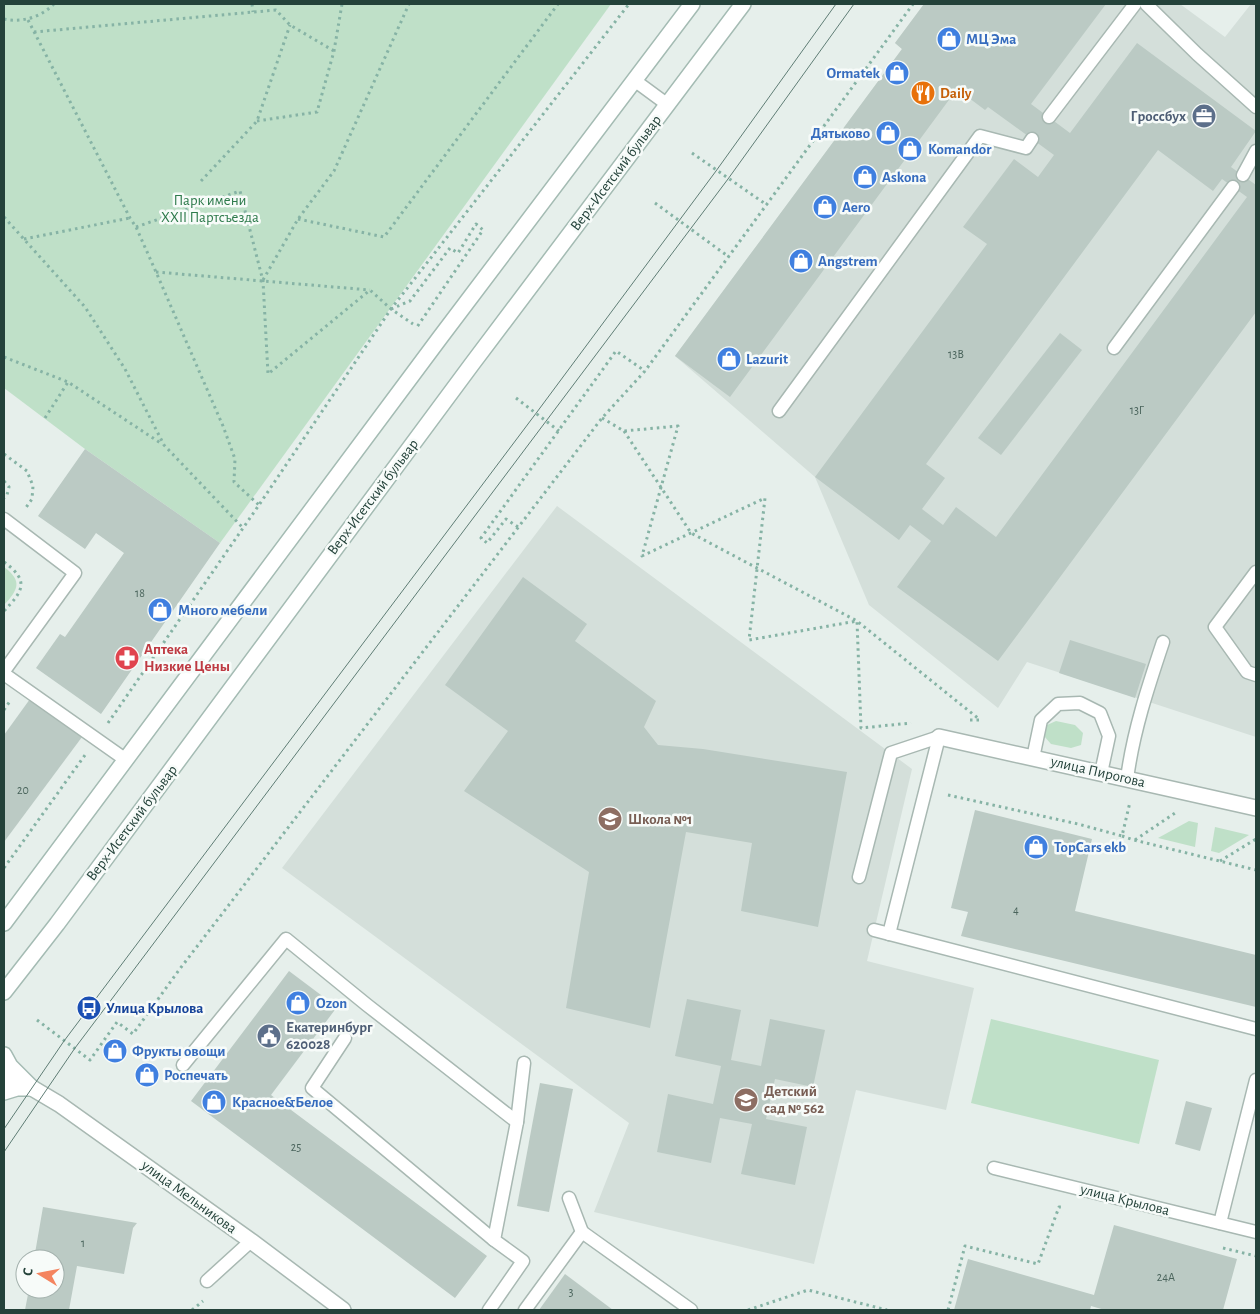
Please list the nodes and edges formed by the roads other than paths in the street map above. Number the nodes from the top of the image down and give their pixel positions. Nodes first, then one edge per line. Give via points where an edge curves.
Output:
1 (692, 4) edge
2 (744, 4) edge
3 (1135, 4) edge
4 (1146, 4) edge
5 (634, 80) junction
6 (1254, 101) edge
7 (668, 105) junction
8 (1049, 117) dead end
9 (1032, 139) dead end
10 (1256, 151) edge
11 (1243, 175) dead end
12 (1233, 187) dead end
13 (1114, 348) dead end
14 (779, 411) dead end
15 (8, 522) edge
16 (1256, 572) edge
17 (1163, 642) dead end
18 (4, 673) edge
19 (1256, 675) edge
20 (939, 737) junction
21 (1033, 758) junction
22 (126, 760) junction
23 (1101, 773) junction
24 (1127, 779) junction
25 (1256, 808) edge
26 (859, 878) dead end
27 (4, 923) edge
28 (874, 930) dead end
29 (889, 934) junction
30 (4, 992) edge
31 (1256, 1029) edge
32 (345, 1038) dead end
33 (4, 1055) edge
34 (524, 1063) dead end
35 (183, 1065) dead end
36 (4, 1076) edge
37 (1256, 1080) edge
38 (32, 1088) junction
39 (4, 1092) edge
40 (517, 1122) junction
41 (994, 1168) dead end
42 (569, 1198) dead end
43 (1220, 1223) junction
44 (582, 1232) junction
45 (1256, 1232) edge
46 (494, 1240) junction
47 (251, 1242) junction
48 (207, 1281) dead end
49 (343, 1310) edge
50 (489, 1310) edge
51 (525, 1310) edge
52 (691, 1310) edge

1 - 5 main road
2 - 7 main road, Верх-Исетский бульвар
3 - 8 lane
4 - 6 lane via 1197,54
5 - 7 lane
5 - 22 main road
7 - 30 main road, Верх-Исетский бульвар
9 - 14 lane via 1026,148 980,136
10 - 11 lane
12 - 13 lane
15 - 18 lane via 75,572
16 - 19 lane via 1214,627 1247,672
17 - 24 lane via 1142,710
18 - 22 lane
20 - 21 main road, улица Пирогова
20 - 26 lane via 891,753
20 - 29 lane
21 - 23 main road, улица Пирогова
21 - 23 lane via 1041,720 1058,704 1080,703 1100,713 1109,736
22 - 27 main road
23 - 24 main road, улица Пирогова
24 - 25 main road, улица Пирогова
28 - 29 lane
29 - 31 lane
32 - 46 lane via 312,1088
33 - 38 main road via 10,1066
34 - 40 lane
35 - 40 lane via 286,939
36 - 38 main road
37 - 43 lane
38 - 39 main road
38 - 47 main road, улица Мельникова
40 - 46 lane
41 - 43 lane, улица Крылова
42 - 44 lane
43 - 45 lane, улица Крылова
44 - 51 lane
44 - 52 lane
46 - 50 lane via 523,1261
47 - 48 lane
47 - 49 main road, улица Мельникова

